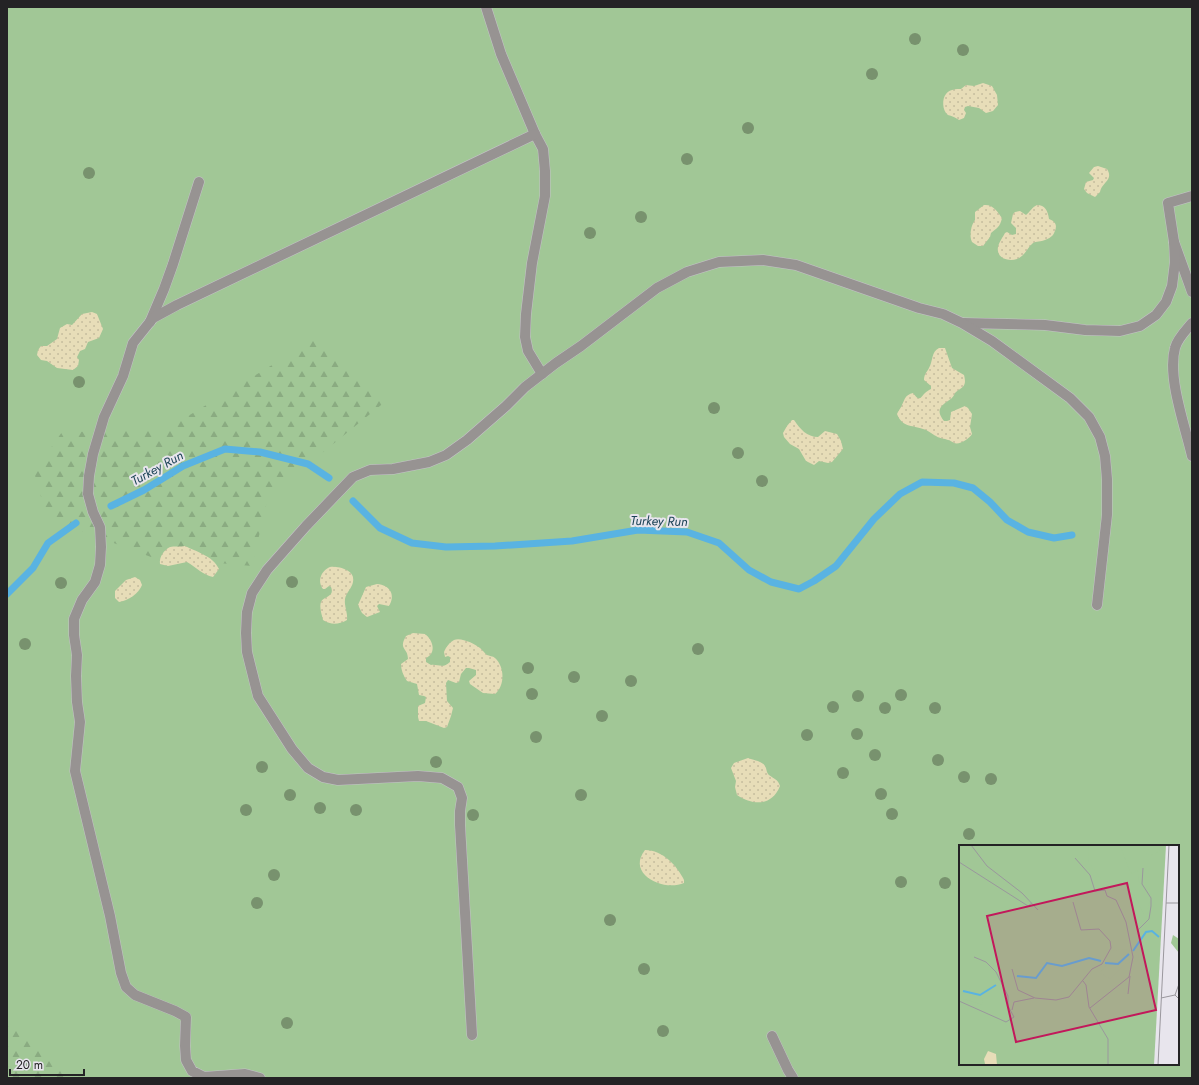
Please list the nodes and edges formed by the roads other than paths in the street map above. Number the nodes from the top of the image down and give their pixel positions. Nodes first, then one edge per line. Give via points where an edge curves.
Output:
1 (486, 7) edge
2 (535, 134) junction
3 (199, 182) dead end
4 (1192, 196) edge
5 (1174, 242) junction
6 (1192, 292) edge
7 (962, 323) junction
8 (1192, 323) edge
9 (149, 324) junction
10 (542, 374) junction
11 (1192, 456) edge
12 (1097, 605) dead end
13 (472, 1035) dead end
14 (772, 1036) dead end
15 (260, 1078) edge
16 (793, 1078) edge

1 - 2 lane via 501,54
2 - 9 lane via 177,305 153,318
2 - 10 lane via 543,149 544,196 532,263 525,337 528,351
3 - 9 lane via 173,264
4 - 5 lane via 1168,203
5 - 6 lane
5 - 7 lane via 1172,286 1166,302 1156,315 1140,326 1120,330 1085,330 1045,325
7 - 10 lane via 943,314 796,265 763,260 719,262 688,272 657,288
7 - 12 lane via 992,341 1070,398 1089,417 1100,437 1105,456 1107,514
8 - 11 lane via 1175,346 1172,366
9 - 15 lane via 133,343 123,376 104,417 93,454 88,494 100,527 100,565 95,582 82,600 74,620 80,722 75,771 126,987 135,995 186,1017 186,1060 192,1071 204,1077 245,1074
10 - 13 lane via 467,440 446,455 429,462 370,470 353,477 266,570 252,593 247,612 247,652 258,696 292,749 308,768 323,777 338,780 418,776 442,778 458,787 462,798 460,811
14 - 16 lane

